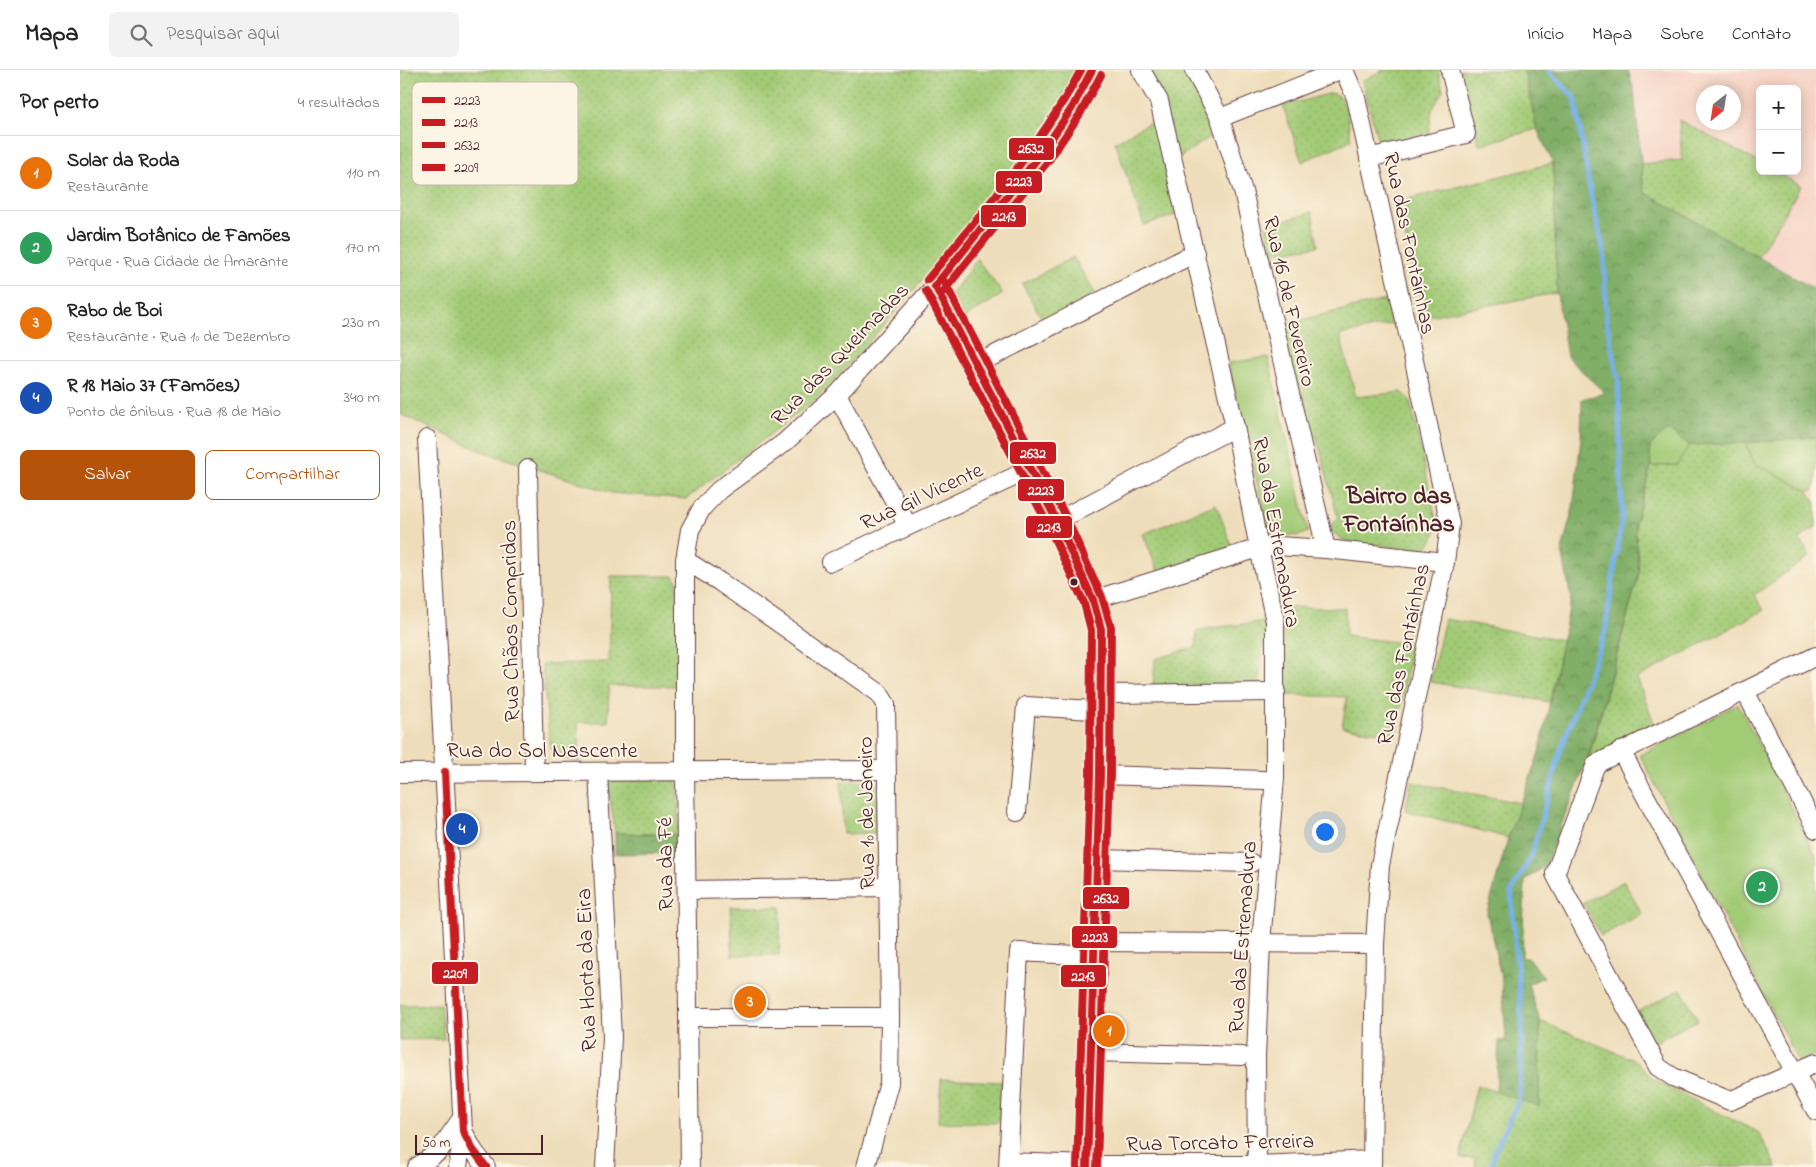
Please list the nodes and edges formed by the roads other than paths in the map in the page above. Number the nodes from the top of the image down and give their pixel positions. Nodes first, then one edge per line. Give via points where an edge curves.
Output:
1 (1092, 70) edge
2 (1141, 70) edge
3 (1194, 70) edge
4 (1340, 70) edge
5 (1344, 70) edge
6 (1450, 70) edge
7 (1220, 118) junction
8 (1369, 158) junction
9 (1195, 253) junction
10 (935, 286) junction
11 (976, 364) junction
12 (836, 395) junction
13 (1235, 426) junction
14 (427, 439) dead end
15 (528, 469) dead end
16 (1031, 469) junction
17 (1057, 521) junction
18 (908, 526) junction
19 (1259, 548) junction
20 (1326, 549) junction
21 (685, 560) junction
22 (831, 562) dead end
23 (1445, 562) junction
24 (1093, 600) junction
25 (1816, 656) edge
26 (1745, 691) junction
27 (1276, 692) junction
28 (1101, 704) junction
29 (1621, 751) junction
30 (886, 770) junction
31 (534, 771) junction
32 (685, 771) junction
33 (445, 772) junction
34 (598, 772) junction
35 (400, 773) edge
36 (1100, 775) junction
37 (1264, 780) dead end
38 (1017, 812) dead end
39 (1816, 829) edge
40 (1098, 859) junction
41 (1251, 863) dead end
42 (888, 887) junction
43 (686, 890) junction
44 (1260, 943) junction
45 (1375, 944) junction
46 (1095, 949) junction
47 (688, 1017) junction
48 (890, 1017) junction
49 (1091, 1052) junction
50 (1242, 1056) dead end
51 (1816, 1063) edge
52 (1797, 1073) junction
53 (1816, 1111) edge
54 (463, 1124) junction
55 (1372, 1163) edge
56 (1008, 1164) edge
57 (1257, 1165) junction
58 (1087, 1166) edge
59 (417, 1167) edge
60 (458, 1167) edge
61 (486, 1167) edge
62 (605, 1167) edge
63 (690, 1167) edge
64 (866, 1167) edge

1 - 10 street, Rua das Queimadas via 1072,108 1041,154
2 - 9 street, Rua da Estremadura via 1159,101
3 - 7 street, Rua 16 de Fevereiro
4 - 7 street
5 - 8 street, Rua das Fontaínhas via 1356,98
6 - 8 street via 1466,134
7 - 20 street, Rua 16 de Fevereiro via 1243,191
8 - 23 street, Rua das Fontaínhas via 1450,524
9 - 11 street
9 - 13 street, Rua da Estremadura
10 - 11 street
10 - 12 street, Rua das Queimadas
11 - 16 street
12 - 18 street
12 - 21 street, Rua das Queimadas via 785,442 718,490 702,508 690,530
13 - 17 street
13 - 19 street, Rua da Estremadura
14 - 33 street
15 - 31 street, Rua Chãos Compridos
16 - 17 street
16 - 18 street, Rua Gil Vicente
17 - 24 street
18 - 22 street, Rua Gil Vicente
19 - 20 street
19 - 24 street
19 - 27 street, Rua da Estremadura via 1275,621
20 - 23 street
21 - 30 street, Rua 1º de Janeiro via 879,693 886,704
21 - 32 street, Rua da Fé
23 - 45 street, Rua das Fontaínhas via 1380,865
24 - 28 street via 1101,629
25 - 26 street
26 - 29 street
26 - 39 street
27 - 28 street via 1109,694
27 - 44 street, Rua da Estremadura via 1275,778
28 - 36 street
28 - 38 street via 1093,710 1026,706
29 - 52 street
29 - 52 street via 1596,764 1554,874 1658,1067 1673,1077 1730,1101
30 - 32 street, Rua do Sol Nascente
30 - 42 street, Rua 1º de Janeiro
31 - 33 street, Rua do Sol Nascente
31 - 34 street, Rua do Sol Nascente
32 - 34 street, Rua do Sol Nascente
32 - 43 street, Rua da Fé
33 - 35 street, Rua do Sol Nascente
33 - 54 street
34 - 62 street, Rua Horta da Eira via 612,1037
36 - 37 street
36 - 40 street
40 - 41 street
40 - 46 street
42 - 43 street
42 - 48 street, Rua 1º de Janeiro
43 - 47 street, Rua da Fé
44 - 45 street
44 - 46 street
44 - 57 street, Rua da Estremadura
45 - 55 street, Rua das Fontaínhas
46 - 49 street
46 - 56 street via 1019,952
47 - 48 street
47 - 63 street, Rua da Fé
48 - 64 street, Rua 1º de Janeiro via 889,1083
49 - 50 street
49 - 58 street
51 - 52 street
52 - 53 street
54 - 59 street via 438,1152
54 - 60 street
54 - 61 street via 473,1150
55 - 57 street, Rua Torcato Ferreira
56 - 58 street, Rua Torcato Ferreira
57 - 58 street, Rua Torcato Ferreira

